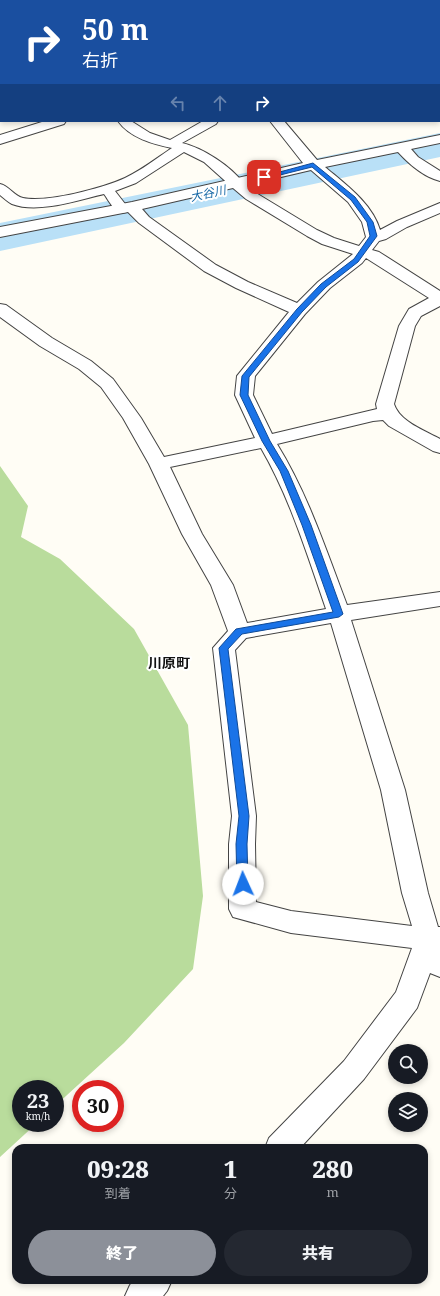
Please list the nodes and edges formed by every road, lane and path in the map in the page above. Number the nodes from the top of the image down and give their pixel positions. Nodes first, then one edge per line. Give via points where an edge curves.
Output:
1 (56, 122) edge
2 (125, 122) edge
3 (211, 122) edge
4 (278, 122) edge
5 (440, 139) edge
6 (0, 140) edge
7 (177, 146) junction
8 (406, 152) junction
9 (315, 167) junction
10 (440, 177) edge
11 (238, 185) junction
12 (0, 188) edge
13 (107, 189) junction
14 (440, 208) edge
15 (133, 211) junction
16 (0, 232) edge
17 (368, 244) junction
18 (440, 298) edge
19 (0, 309) edge
20 (299, 310) junction
21 (388, 414) junction
22 (266, 441) junction
23 (440, 447) edge
24 (159, 464) junction
25 (440, 600) edge
26 (339, 614) junction
27 (239, 632) junction
28 (434, 938) edge
29 (440, 965) edge
30 (284, 1144) edge
31 (152, 1284) edge
32 (141, 1296) edge

1 - 6 street
2 - 7 lane via 151,139
3 - 7 lane
4 - 9 street
5 - 8 street
7 - 11 lane via 190,149 210,161
7 - 13 lane via 131,180
8 - 9 street
8 - 10 street
9 - 11 street
9 - 17 street via 353,199 370,222
11 - 15 street
11 - 17 street via 251,196 328,241
12 - 13 lane via 18,202 28,203 50,202
13 - 15 lane
14 - 17 street via 402,224
15 - 16 street
15 - 20 street via 210,268
17 - 18 street via 373,255
17 - 20 street via 356,260 324,285
18 - 21 street via 415,313 406,326 385,404
19 - 24 street via 46,342 85,365 107,383 132,418
20 - 22 street via 246,376 244,395
21 - 22 street via 373,415
21 - 23 street via 396,422
22 - 24 street
22 - 26 street via 284,471 307,525
24 - 27 street via 192,534 222,585
25 - 26 street
26 - 27 street
26 - 28 street via 393,790 415,893
27 - 28 street via 224,648 244,816 242,909 291,922
28 - 29 street
28 - 30 street via 407,999 354,1070
31 - 32 street

